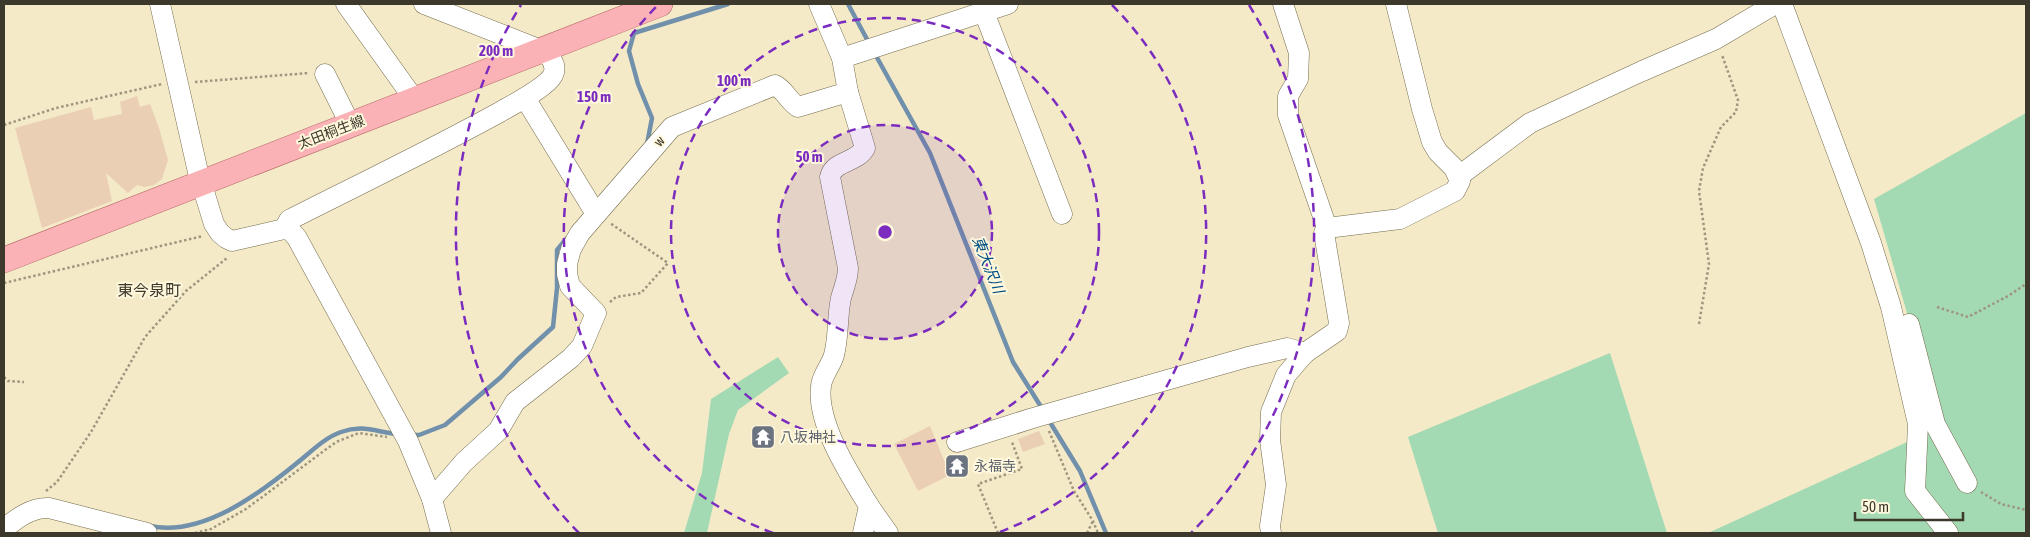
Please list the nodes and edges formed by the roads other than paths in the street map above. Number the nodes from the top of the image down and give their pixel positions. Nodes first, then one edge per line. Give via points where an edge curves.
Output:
1 (160, 4) edge
2 (346, 4) edge
3 (424, 4) edge
4 (660, 4) edge
5 (819, 4) edge
6 (1008, 4) edge
7 (1283, 4) edge
8 (1396, 4) edge
9 (1775, 4) edge
10 (1782, 4) edge
11 (984, 12) junction
12 (541, 50) junction
13 (842, 58) junction
14 (325, 74) dead end
15 (848, 92) junction
16 (525, 98) junction
17 (414, 99) junction
18 (350, 124) junction
19 (1458, 176) junction
20 (202, 182) junction
21 (594, 210) junction
22 (1062, 214) dead end
23 (1327, 228) junction
24 (284, 229) junction
25 (4, 260) edge
26 (1891, 307) junction
27 (1305, 353) junction
28 (957, 442) dead end
29 (1967, 483) road end
30 (432, 499) junction
31 (869, 506) junction
32 (4, 529) edge
33 (147, 533) edge
34 (441, 533) edge
35 (864, 533) edge
36 (888, 533) edge
37 (1271, 533) edge
38 (1948, 533) edge

1 - 20 street
2 - 17 street
3 - 12 street
4 - 12 main road, 太田桐生線
5 - 13 street
6 - 11 street
7 - 23 street via 1299,53 1298,79 1288,96 1288,116
8 - 19 street via 1432,142
9 - 19 street via 1716,39 1530,123
10 - 26 street via 1871,243
11 - 13 street
11 - 22 street
12 - 16 street via 551,59 552,75
12 - 17 main road, 太田桐生線
13 - 15 street
14 - 18 street
15 - 21 street, w via 798,107 775,85 672,127
15 - 31 street via 865,148 860,155 835,168 830,177 848,281 841,298 834,355 822,380 820,402 850,476
16 - 21 street
16 - 24 street via 289,220
17 - 18 main road, 太田桐生線
18 - 20 main road, 太田桐生線
19 - 23 street via 1460,181 1455,191 1400,219
20 - 24 street via 214,224 223,235 238,240
20 - 25 main road, 太田桐生線
21 - 30 street, w via 571,249 567,264 570,286 596,313 582,346 515,402 498,431 464,462
23 - 27 street via 1324,233 1339,323 1337,331
24 - 30 street via 297,238 405,435
26 - 29 street via 1903,303 1935,424
26 - 38 street via 1918,424 1915,491
27 - 28 street via 1286,348
27 - 37 street via 1286,375 1272,412 1270,440 1276,485
30 - 34 street
31 - 35 street
31 - 36 street
32 - 33 street via 17,518 40,507

